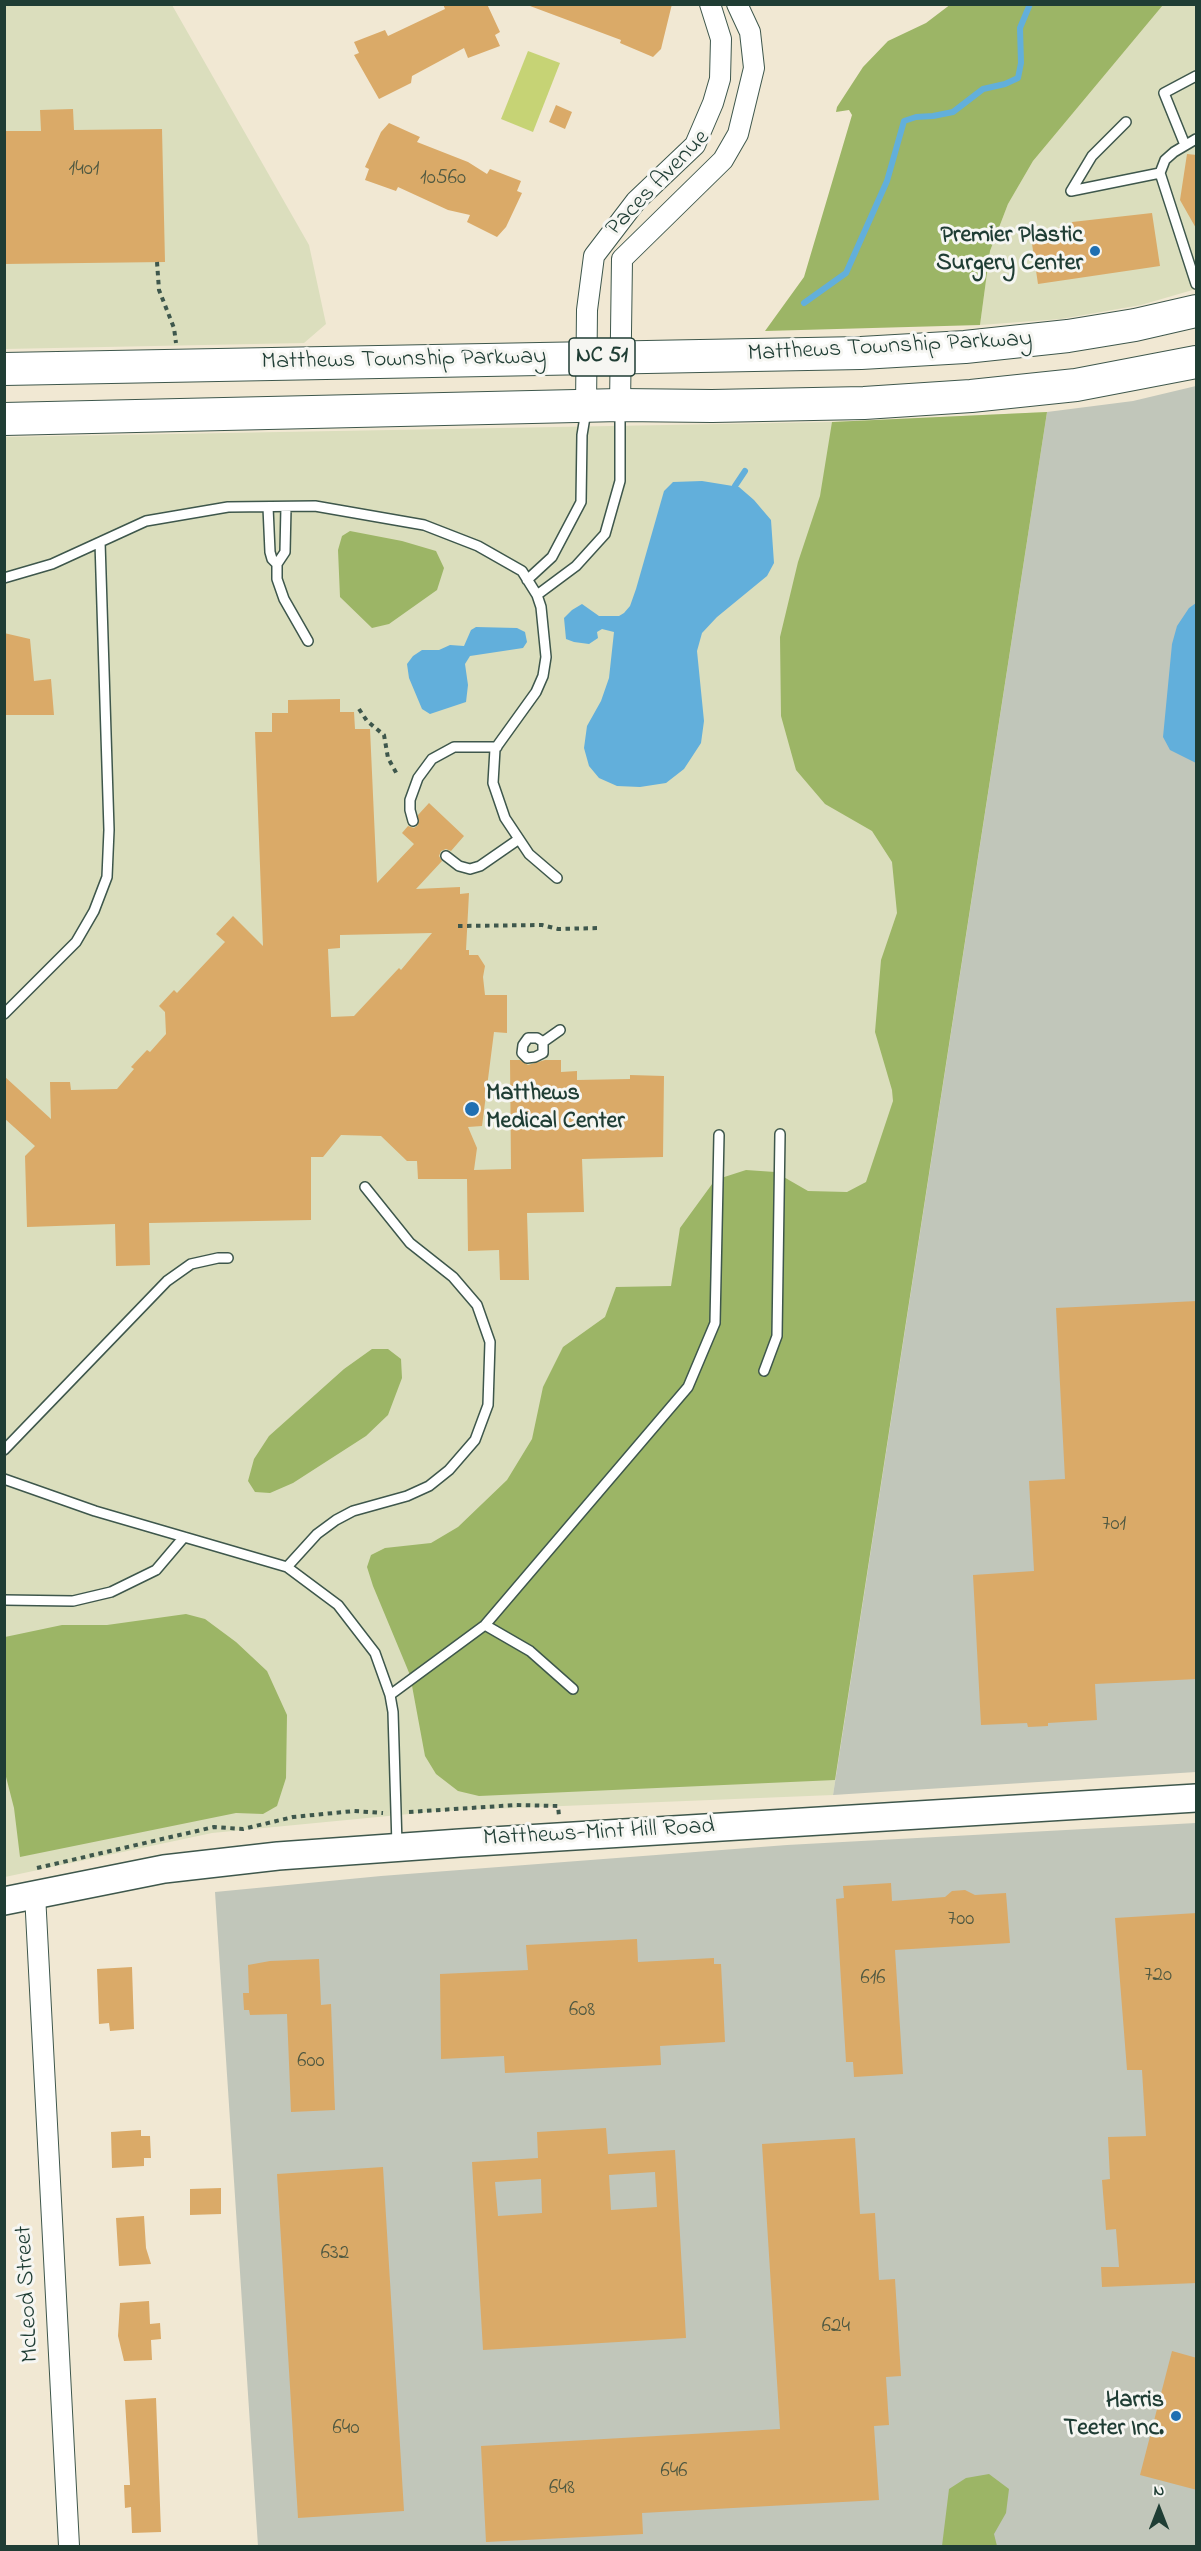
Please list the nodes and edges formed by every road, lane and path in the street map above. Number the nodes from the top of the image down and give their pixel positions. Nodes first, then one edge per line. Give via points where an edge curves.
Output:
1 (710, 4) edge
2 (737, 4) edge
3 (1197, 76) edge
4 (1126, 122) dead end
5 (1197, 139) edge
6 (1185, 145) junction
7 (1160, 173) junction
8 (158, 262) dead end
9 (1197, 284) edge
10 (1197, 311) edge
11 (176, 344) dead end
12 (587, 357) junction
13 (620, 357) junction
14 (1197, 362) edge
15 (4, 369) edge
16 (620, 405) junction
17 (586, 406) junction
18 (4, 419) edge
19 (268, 507) junction
20 (286, 507) junction
21 (100, 542) junction
22 (277, 564) junction
23 (4, 578) edge
24 (527, 580) junction
25 (537, 595) junction
26 (308, 641) dead end
27 (359, 709) dead end
28 (497, 747) junction
29 (398, 776) dead end
30 (413, 821) dead end
31 (519, 839) junction
32 (446, 856) dead end
33 (557, 878) dead end
34 (458, 926) dead end
35 (601, 928) dead end
36 (4, 1014) edge
37 (560, 1030) dead end
38 (543, 1042) dead end
39 (780, 1134) dead end
40 (719, 1135) dead end
41 (365, 1186) dead end
42 (228, 1258) dead end
43 (764, 1371) dead end
44 (4, 1450) edge
45 (4, 1479) edge
46 (184, 1537) junction
47 (287, 1567) junction
48 (4, 1600) edge
49 (485, 1625) junction
50 (573, 1689) dead end
51 (390, 1695) junction
52 (1197, 1798) edge
53 (558, 1806) dead end
54 (420, 1811) dead end
55 (375, 1813) dead end
56 (397, 1847) junction
57 (31, 1882) junction
58 (4, 1901) edge
59 (69, 2547) edge

1 - 12 street, Paces Avenue via 721,39 720,79 713,103 694,145 636,201 594,256
2 - 13 street, Paces Avenue via 750,32 754,68 738,134 723,160 621,259
3 - 6 lane via 1164,93
4 - 7 lane via 1092,156 1071,191
5 - 6 lane
6 - 7 lane via 1165,160
7 - 9 lane
8 - 11 path via 159,290 174,327
10 - 13 main road, Matthews Township Parkway / NC 51 via 1136,326 964,347 792,356
12 - 13 main road, Matthews Township Parkway / NC 51
12 - 15 main road, Matthews Township Parkway / NC 51
12 - 17 street, Paces Avenue
13 - 16 street, Paces Avenue
14 - 16 main road, Matthews Township Parkway / NC 51 via 1076,385 971,396 864,403
16 - 17 main road, Matthews Township Parkway / NC 51
16 - 25 lane via 620,481 605,534 576,566
17 - 18 main road, Matthews Township Parkway / NC 51
17 - 24 lane via 581,502 552,557
19 - 20 lane
19 - 21 lane via 228,507 146,521
19 - 22 lane via 270,552
20 - 22 lane via 285,552
20 - 24 lane via 315,506 424,525 478,546 522,571
21 - 23 lane via 52,564
21 - 36 lane via 107,877 76,942
22 - 26 lane via 284,599
24 - 25 lane
25 - 28 lane via 546,642 543,676
27 - 29 path via 384,735 388,758
28 - 30 lane via 454,747 432,759 418,778 410,800
28 - 31 lane via 493,783 505,818
31 - 32 lane via 480,866 459,866
31 - 33 lane via 529,854
34 - 35 path via 542,924 558,929
37 - 38 lane
39 - 43 lane via 777,1336
40 - 49 lane via 716,1323 688,1388
41 - 47 lane via 410,1242 453,1277 477,1305 490,1342 489,1405 475,1440 449,1470 407,1496 353,1511 336,1520 317,1534
42 - 44 lane via 191,1264 167,1281
45 - 46 lane
46 - 47 lane
46 - 48 lane via 156,1570 111,1592 73,1601
47 - 51 lane via 338,1605 375,1653
49 - 50 lane via 530,1652
49 - 51 lane
51 - 56 lane
52 - 56 main road, Matthews-Mint Hill Road
53 - 54 path
55 - 57 path via 354,1811 293,1817 243,1829 214,1827
56 - 57 main road, Matthews-Mint Hill Road
57 - 58 main road, Matthews-Mint Hill Road
57 - 59 street, McLeod Street

